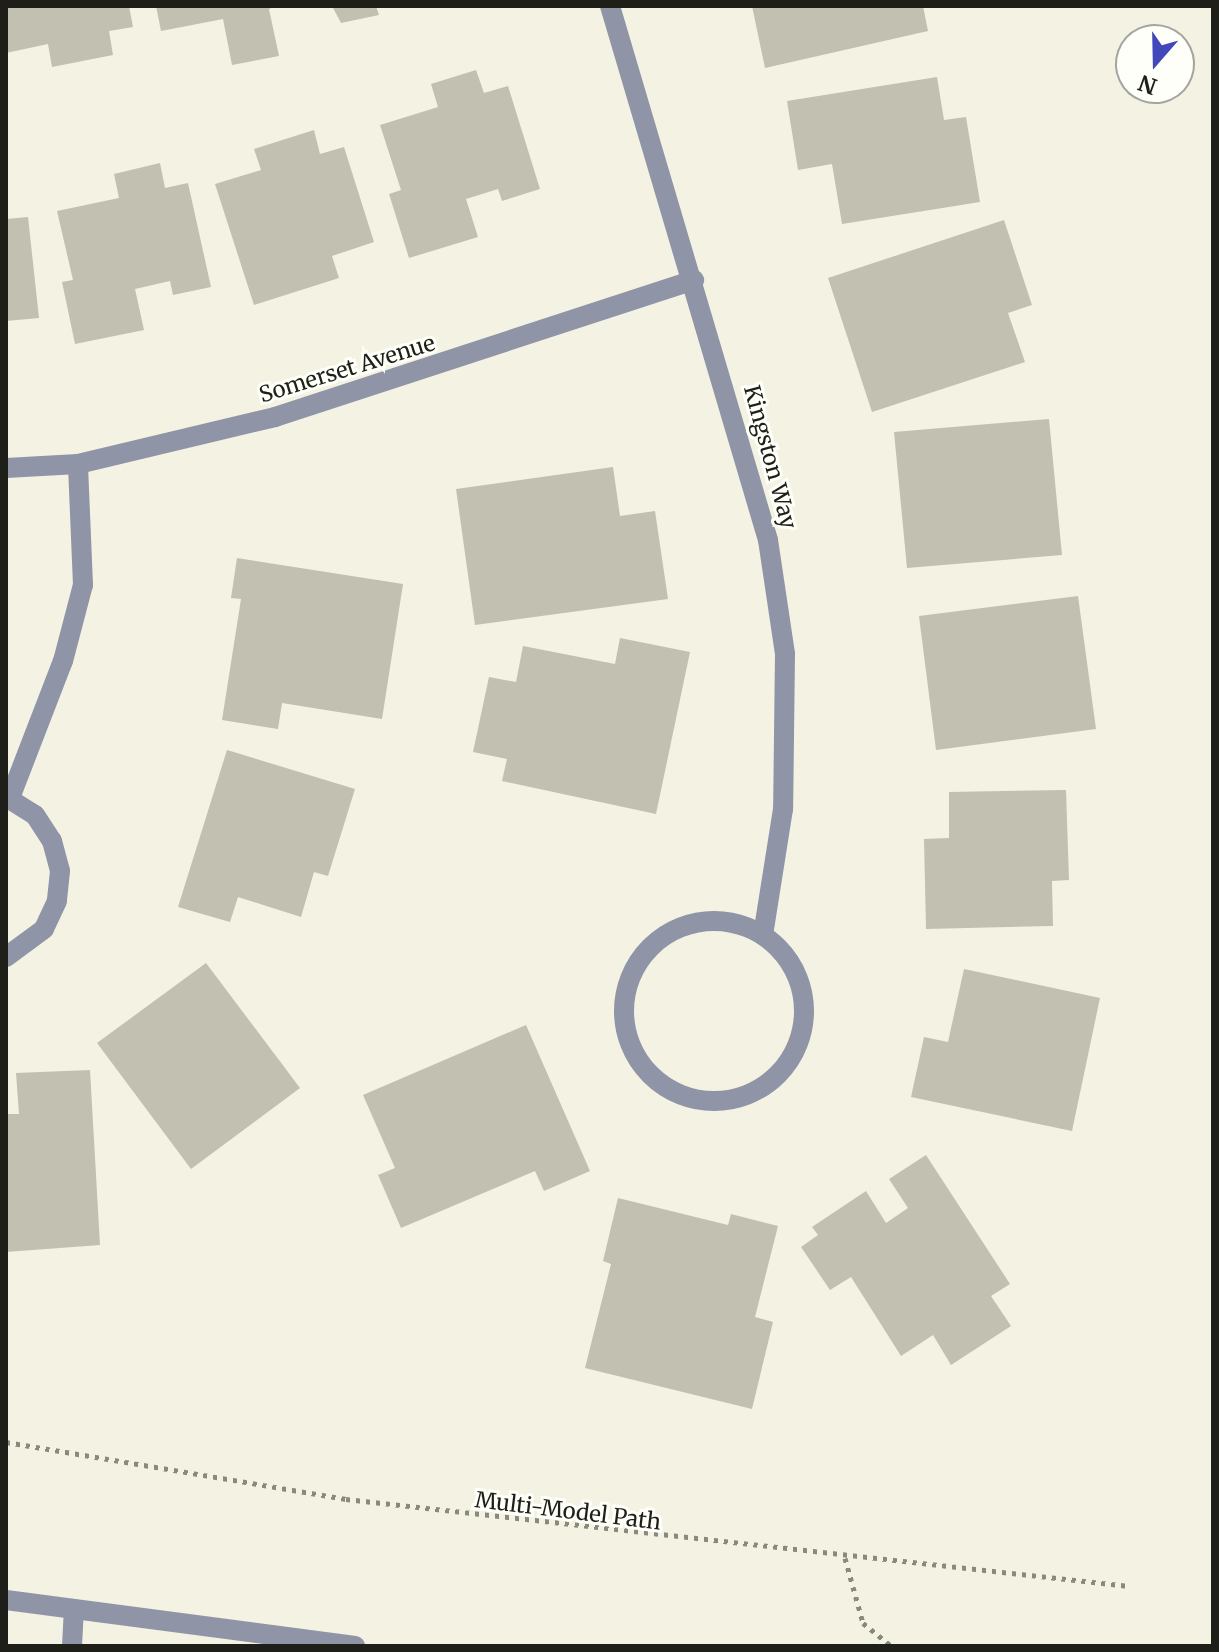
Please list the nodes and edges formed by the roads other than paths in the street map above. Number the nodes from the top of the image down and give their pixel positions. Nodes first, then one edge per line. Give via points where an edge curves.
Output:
1 (610, 6) edge
2 (694, 280) junction
3 (78, 464) junction
4 (6, 468) edge
5 (8, 797) edge
6 (763, 935) junction
7 (6, 957) edge
8 (6, 1600) edge
9 (74, 1609) junction
10 (72, 1646) edge
11 (355, 1646) edge

1 - 2 street, Kingston Way
2 - 3 street, Somerset Avenue via 275,417
2 - 6 street, Kingston Way via 768,540 785,654 783,809
3 - 4 street, Somerset Avenue
3 - 5 street via 83,585 63,661
5 - 7 street via 35,815 52,841 60,871 57,901 44,929
6 - 6 street via 785,954 802,992 802,1034 791,1060 771,1081 719,1101 665,1087 642,1065 627,1037 623,1006 630,975 648,949 673,930 702,921 734,922
8 - 9 street
9 - 10 street
9 - 11 street

